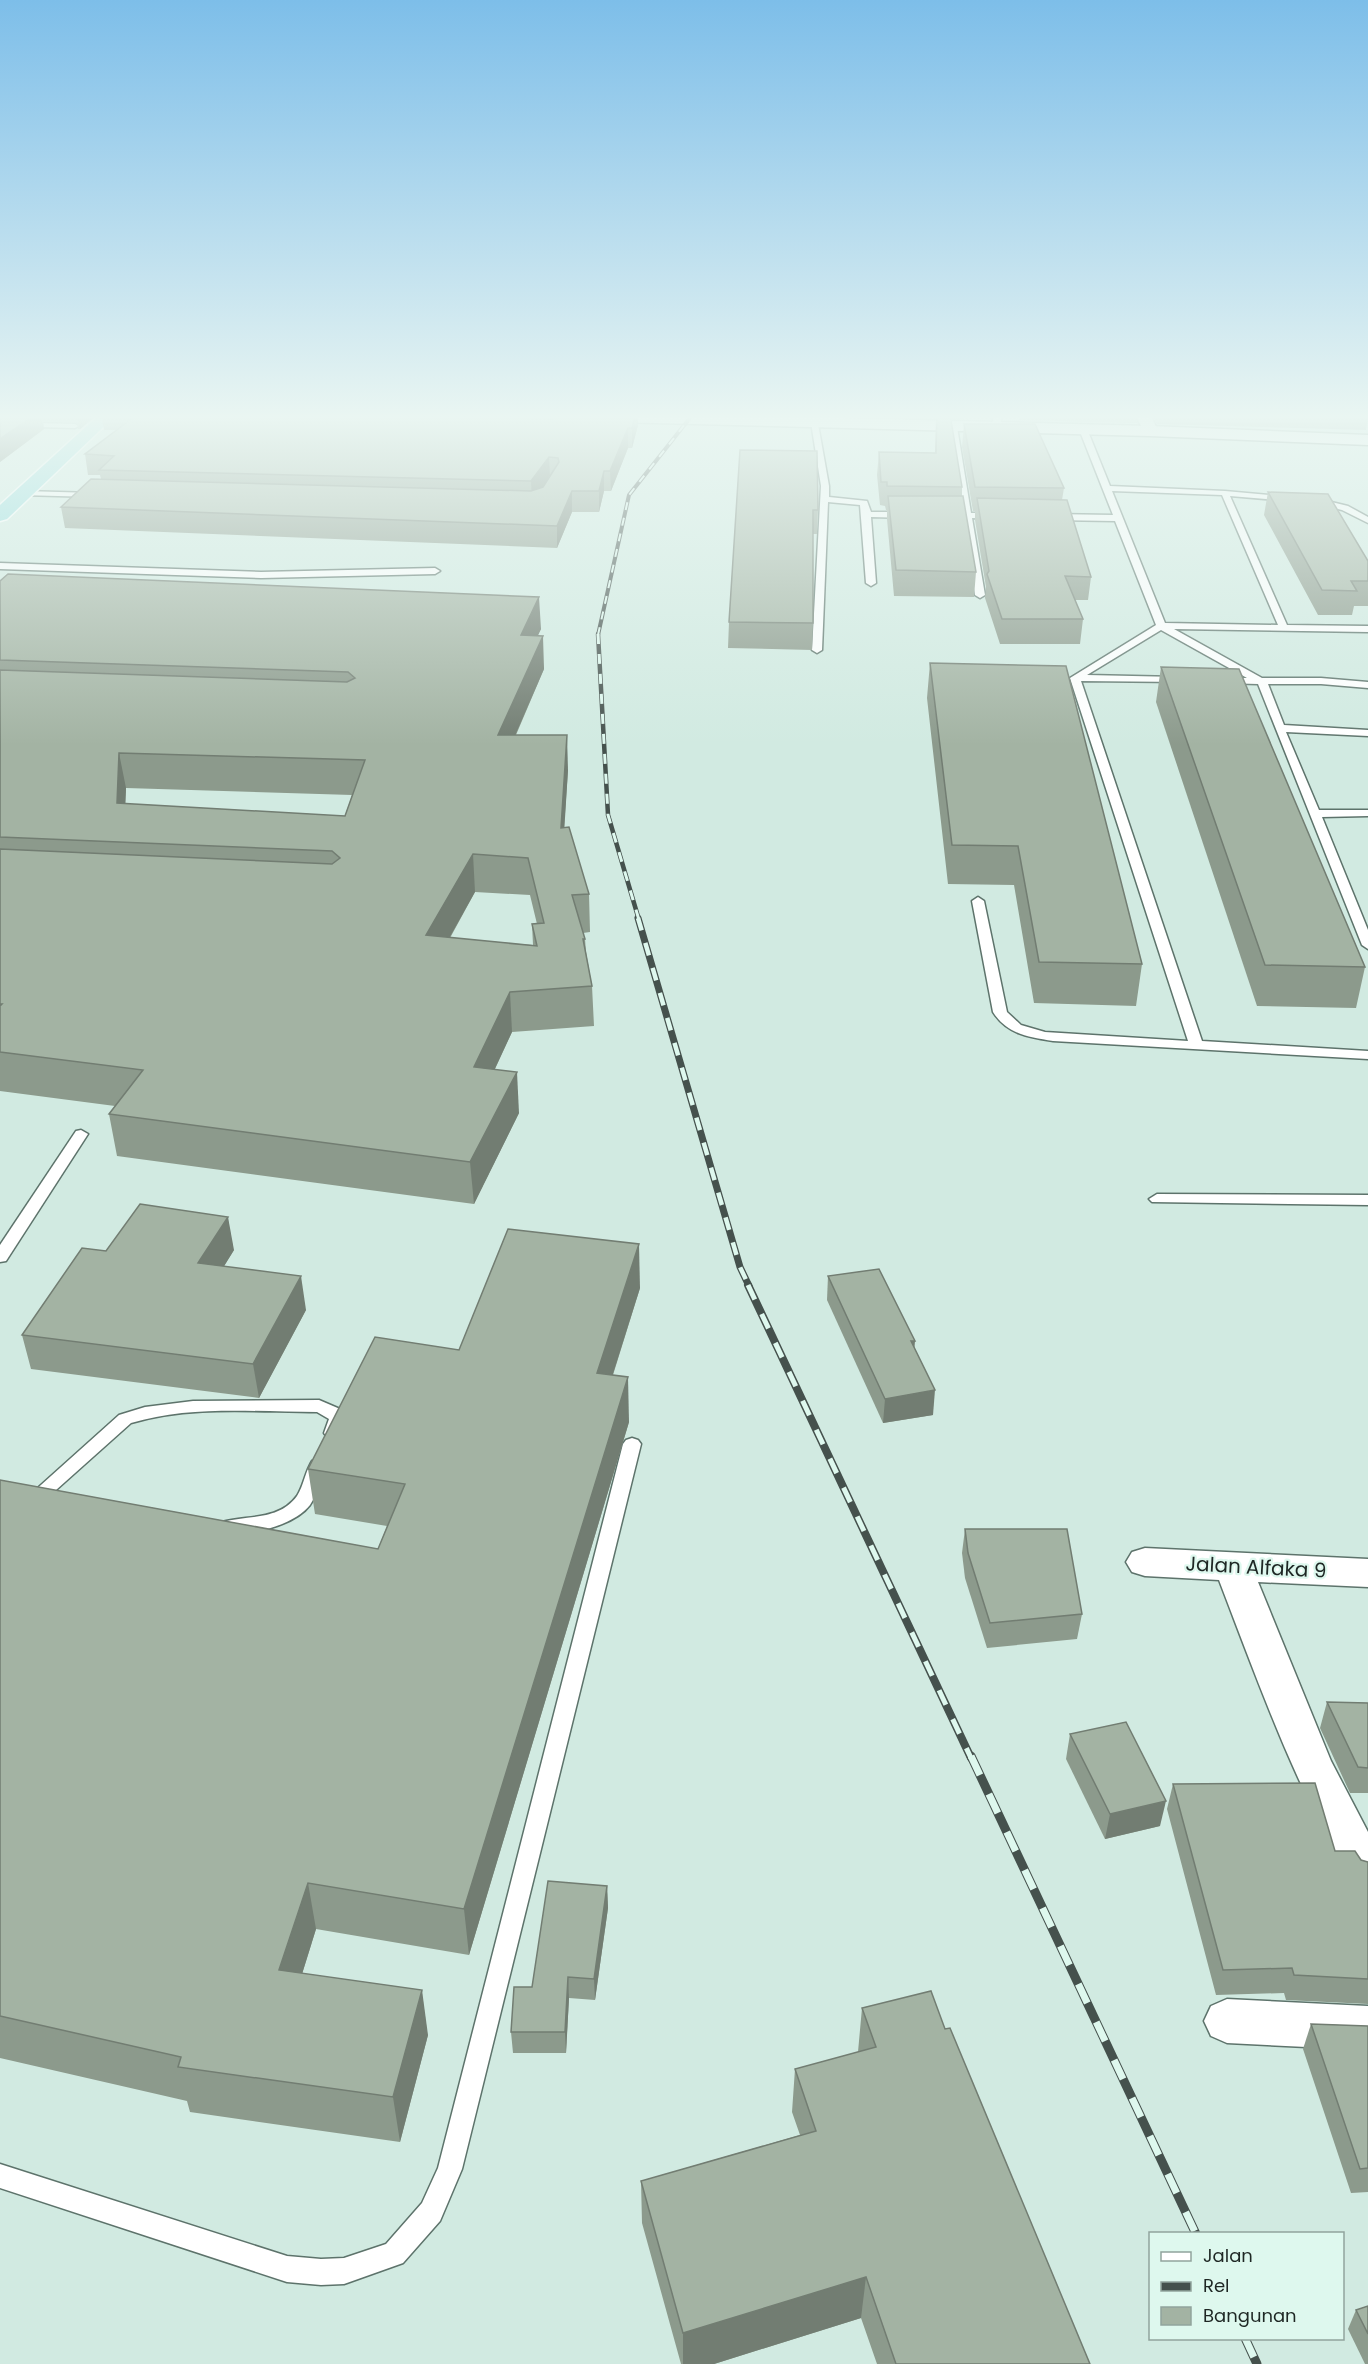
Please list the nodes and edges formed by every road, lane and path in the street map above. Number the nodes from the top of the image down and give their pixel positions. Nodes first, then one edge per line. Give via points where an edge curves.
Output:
1 (823, 524) edge
2 (868, 524) edge
3 (968, 524) edge
4 (1121, 524) edge
5 (1239, 524) edge
6 (0, 566) edge
7 (435, 571) dead end
8 (871, 583) dead end
9 (980, 595) dead end
10 (1161, 626) junction
11 (1284, 628) junction
12 (1368, 629) edge
13 (818, 650) dead end
14 (1069, 678) junction
15 (1193, 680) edge
16 (1216, 681) edge
17 (1263, 682) junction
18 (1368, 685) edge
19 (1279, 728) junction
20 (1368, 733) edge
21 (1368, 813) edge
22 (1314, 814) junction
23 (978, 901) dead end
24 (1368, 945) edge
25 (1196, 1045) junction
26 (1368, 1055) edge
27 (81, 1134) dead end
28 (1156, 1199) dead end
29 (1368, 1200) edge
30 (0, 1257) edge
31 (632, 1444) dead end
32 (10, 1498) edge
33 (30, 1502) junction
34 (54, 1506) edge
35 (207, 1527) edge
36 (1144, 1562) dead end
37 (1233, 1566) junction
38 (1368, 1573) edge
39 (1368, 1870) edge
40 (1227, 2021) dead end
41 (1368, 2028) edge
42 (0, 2176) edge

1 - 13 lane
2 - 8 lane
3 - 9 lane
4 - 10 lane
5 - 11 lane
6 - 7 lane via 261,576
10 - 11 lane
10 - 14 lane
10 - 17 lane
11 - 12 lane
14 - 15 lane
14 - 25 lane
16 - 17 lane
17 - 18 lane
17 - 19 lane
19 - 20 lane
19 - 22 lane
21 - 22 lane
22 - 24 lane
23 - 25 lane via 1000,1012 1011,1025 1036,1035
25 - 26 lane
27 - 30 lane
28 - 29 lane
31 - 42 lane via 450,2169 430,2212 413,2235 394,2254 344,2271 286,2269
32 - 33 lane
33 - 34 lane
33 - 35 lane via 125,1419 138,1414 172,1409 319,1406 334,1413 338,1422 302,1503 268,1521
36 - 37 street, Jalan Alfaka 9
37 - 38 street, Jalan Alfaka 9
37 - 39 street via 1320,1782 1343,1832
40 - 41 street

